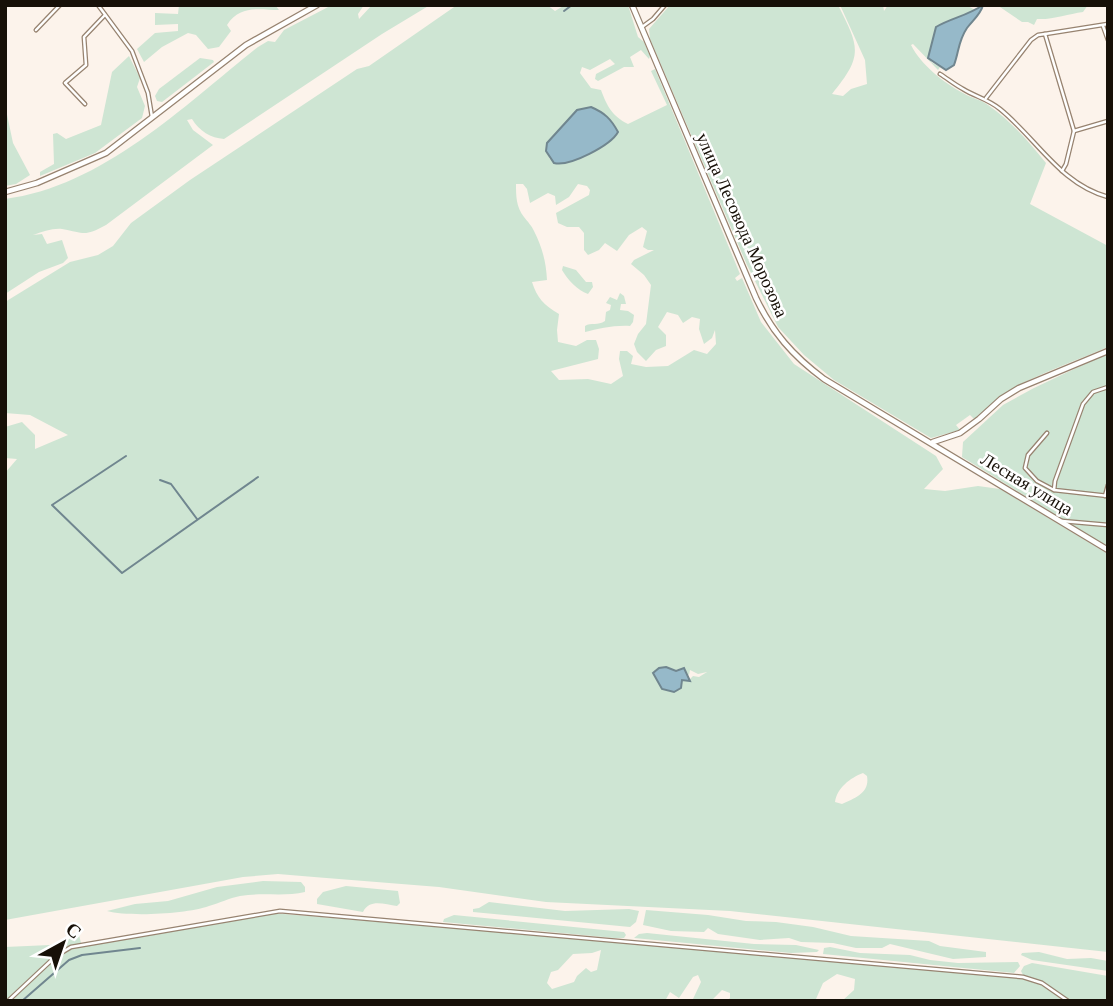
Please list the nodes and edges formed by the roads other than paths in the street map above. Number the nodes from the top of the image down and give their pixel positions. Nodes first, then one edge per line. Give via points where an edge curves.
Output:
1 (60, 5) edge
2 (98, 5) edge
3 (317, 5) edge
4 (632, 5) edge
5 (665, 5) edge
6 (105, 15) junction
7 (1105, 25) edge
8 (641, 27) junction
9 (36, 30) dead end
10 (1045, 34) junction
11 (1108, 40) edge
12 (940, 74) dead end
13 (986, 98) junction
14 (85, 104) dead end
15 (152, 117) junction
16 (1108, 121) edge
17 (1074, 131) junction
18 (1062, 171) junction
19 (5, 192) edge
20 (1108, 197) edge
21 (1108, 351) edge
22 (1108, 387) edge
23 (1047, 433) dead end
24 (933, 442) junction
25 (1108, 485) edge
26 (1054, 490) junction
27 (1106, 496) edge
28 (1061, 521) junction
29 (1108, 525) edge
30 (1108, 550) edge
31 (8, 1001) edge
32 (1068, 1001) edge

1 - 9 street
2 - 6 street
3 - 15 street via 246,44
4 - 8 street, улица Лесовода Морозова
5 - 8 street
6 - 14 street via 84,37 86,65 65,83
6 - 15 street via 132,51
7 - 10 street
7 - 11 street
8 - 24 street, улица Лесовода Морозова via 767,321 783,343 824,379
10 - 13 street via 1031,40
10 - 17 street
12 - 13 street via 963,90
13 - 18 street
15 - 19 street via 92,161
16 - 17 street
17 - 18 street
18 - 20 street
21 - 24 street via 1019,388 960,433
22 - 26 street via 1093,392 1083,404
23 - 26 street via 1028,455 1025,468
24 - 28 street, Лесная улица
25 - 27 street
26 - 27 street
28 - 29 street
28 - 30 street, Лесная улица
31 - 32 street via 55,956 71,947 280,911 1023,976

